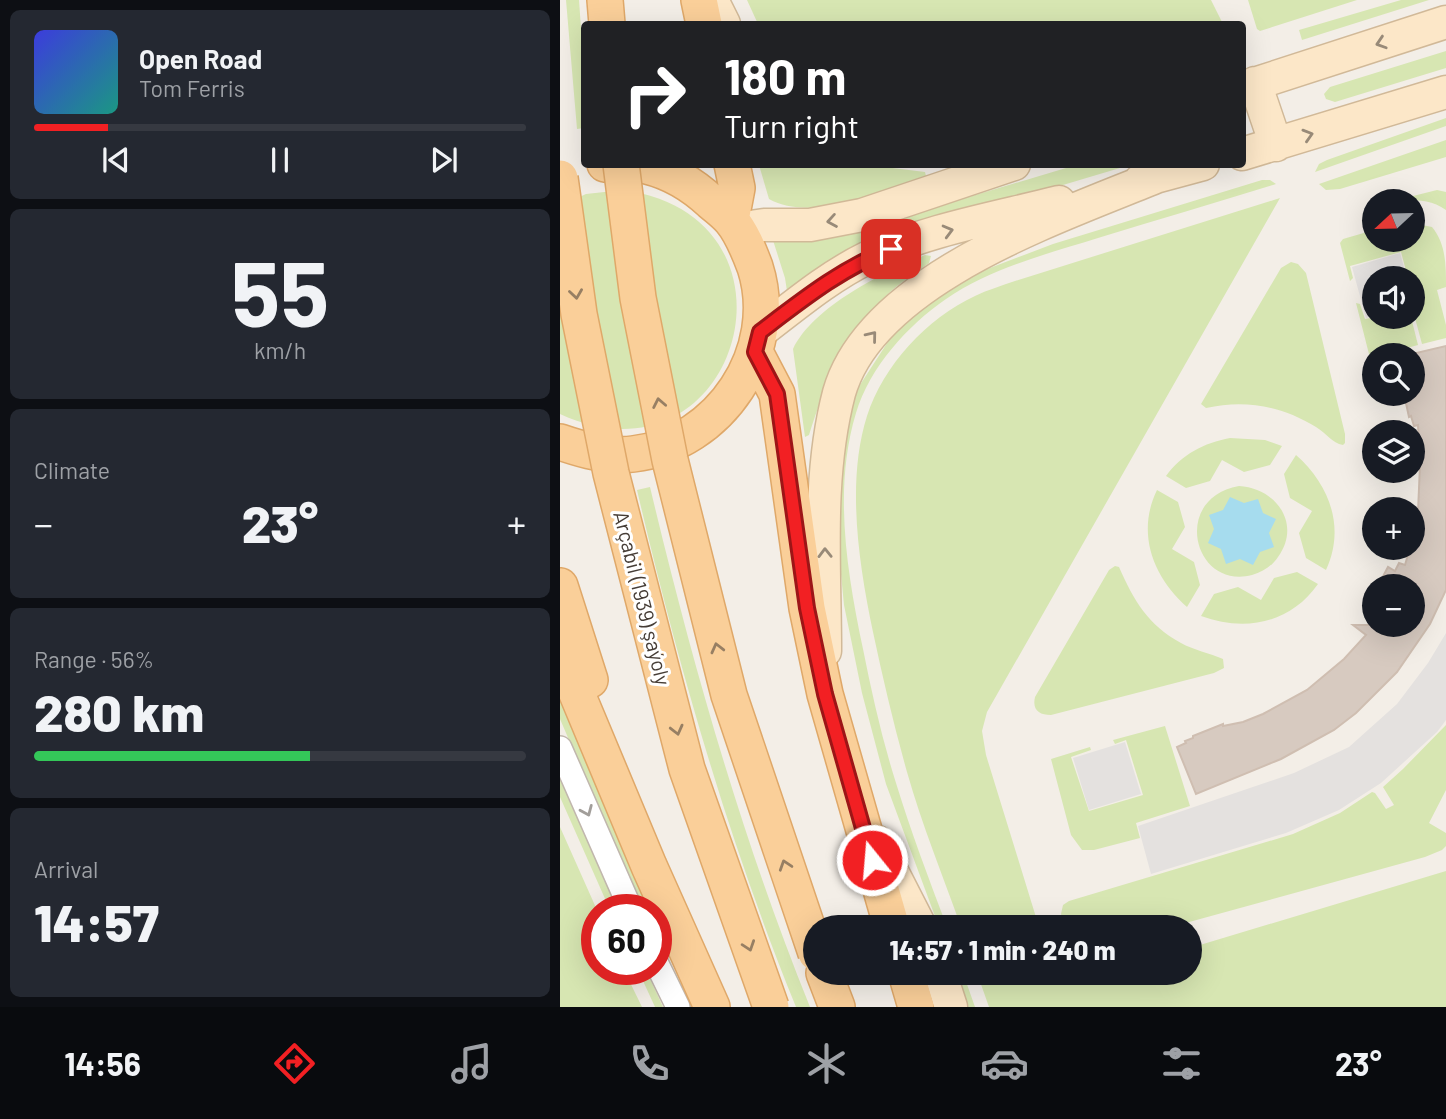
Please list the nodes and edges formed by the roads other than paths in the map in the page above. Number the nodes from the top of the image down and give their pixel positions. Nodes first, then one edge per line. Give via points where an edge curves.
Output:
1 (605, 0) edge
2 (699, 0) edge
3 (712, 0) edge
4 (607, 21) edge
5 (703, 21) edge
6 (722, 21) edge
7 (1446, 22) edge
8 (1249, 85) edge
9 (1446, 92) edge
10 (1276, 145) junction
11 (1246, 153) edge
12 (585, 168) edge
13 (622, 168) edge
14 (652, 168) edge
15 (733, 168) edge
16 (1002, 168) edge
17 (1188, 168) edge
18 (1158, 176) junction
19 (560, 177) edge
20 (734, 224) junction
21 (758, 342) junction
22 (560, 442) edge
23 (560, 586) edge
24 (560, 653) edge
25 (825, 694) junction
26 (560, 748) edge
27 (852, 792) junction
28 (649, 866) junction
29 (623, 894) edge
30 (803, 915) edge
31 (888, 915) edge
32 (914, 915) edge
33 (667, 985) edge
34 (829, 985) edge
35 (910, 985) edge
36 (944, 985) edge
37 (678, 1007) edge
38 (712, 1007) edge
39 (771, 1007) edge
40 (837, 1007) edge
41 (916, 1007) edge
42 (951, 1007) edge

1 - 4 main road
2 - 5 main road
3 - 6 main road
7 -> 8 main road
8 - 10 main road
10 -> 9 main road
10 - 11 main road
12 - 19 main road
30 -> 13 main road, bridge via 729,695 673,473 638,298
14 - 20 main road via 694,186
15 - 20 main road via 737,188
16 -> 20 main road via 862,215 810,225
17 - 18 main road
21 -> 18 main road via 827,282 867,258 916,239
25 -> 18 main road via 824,495 840,392 854,359 876,330 915,294 968,260
19 -> 39 main road, Arçabil (1939) şaýoly, bridge via 579,314 611,472 687,769
20 - 21 main road via 758,278
21 - 22 main road via 737,390 709,421 673,443 632,454 590,453
21 - 25 main road via 777,394 807,608
23 - 28 main road
24 - 28 main road
25 - 27 main road
26 -> 29 street
27 - 31 main road
27 - 32 main road
28 - 38 main road
33 - 37 street
34 - 40 main road
35 - 41 main road
36 - 42 main road

